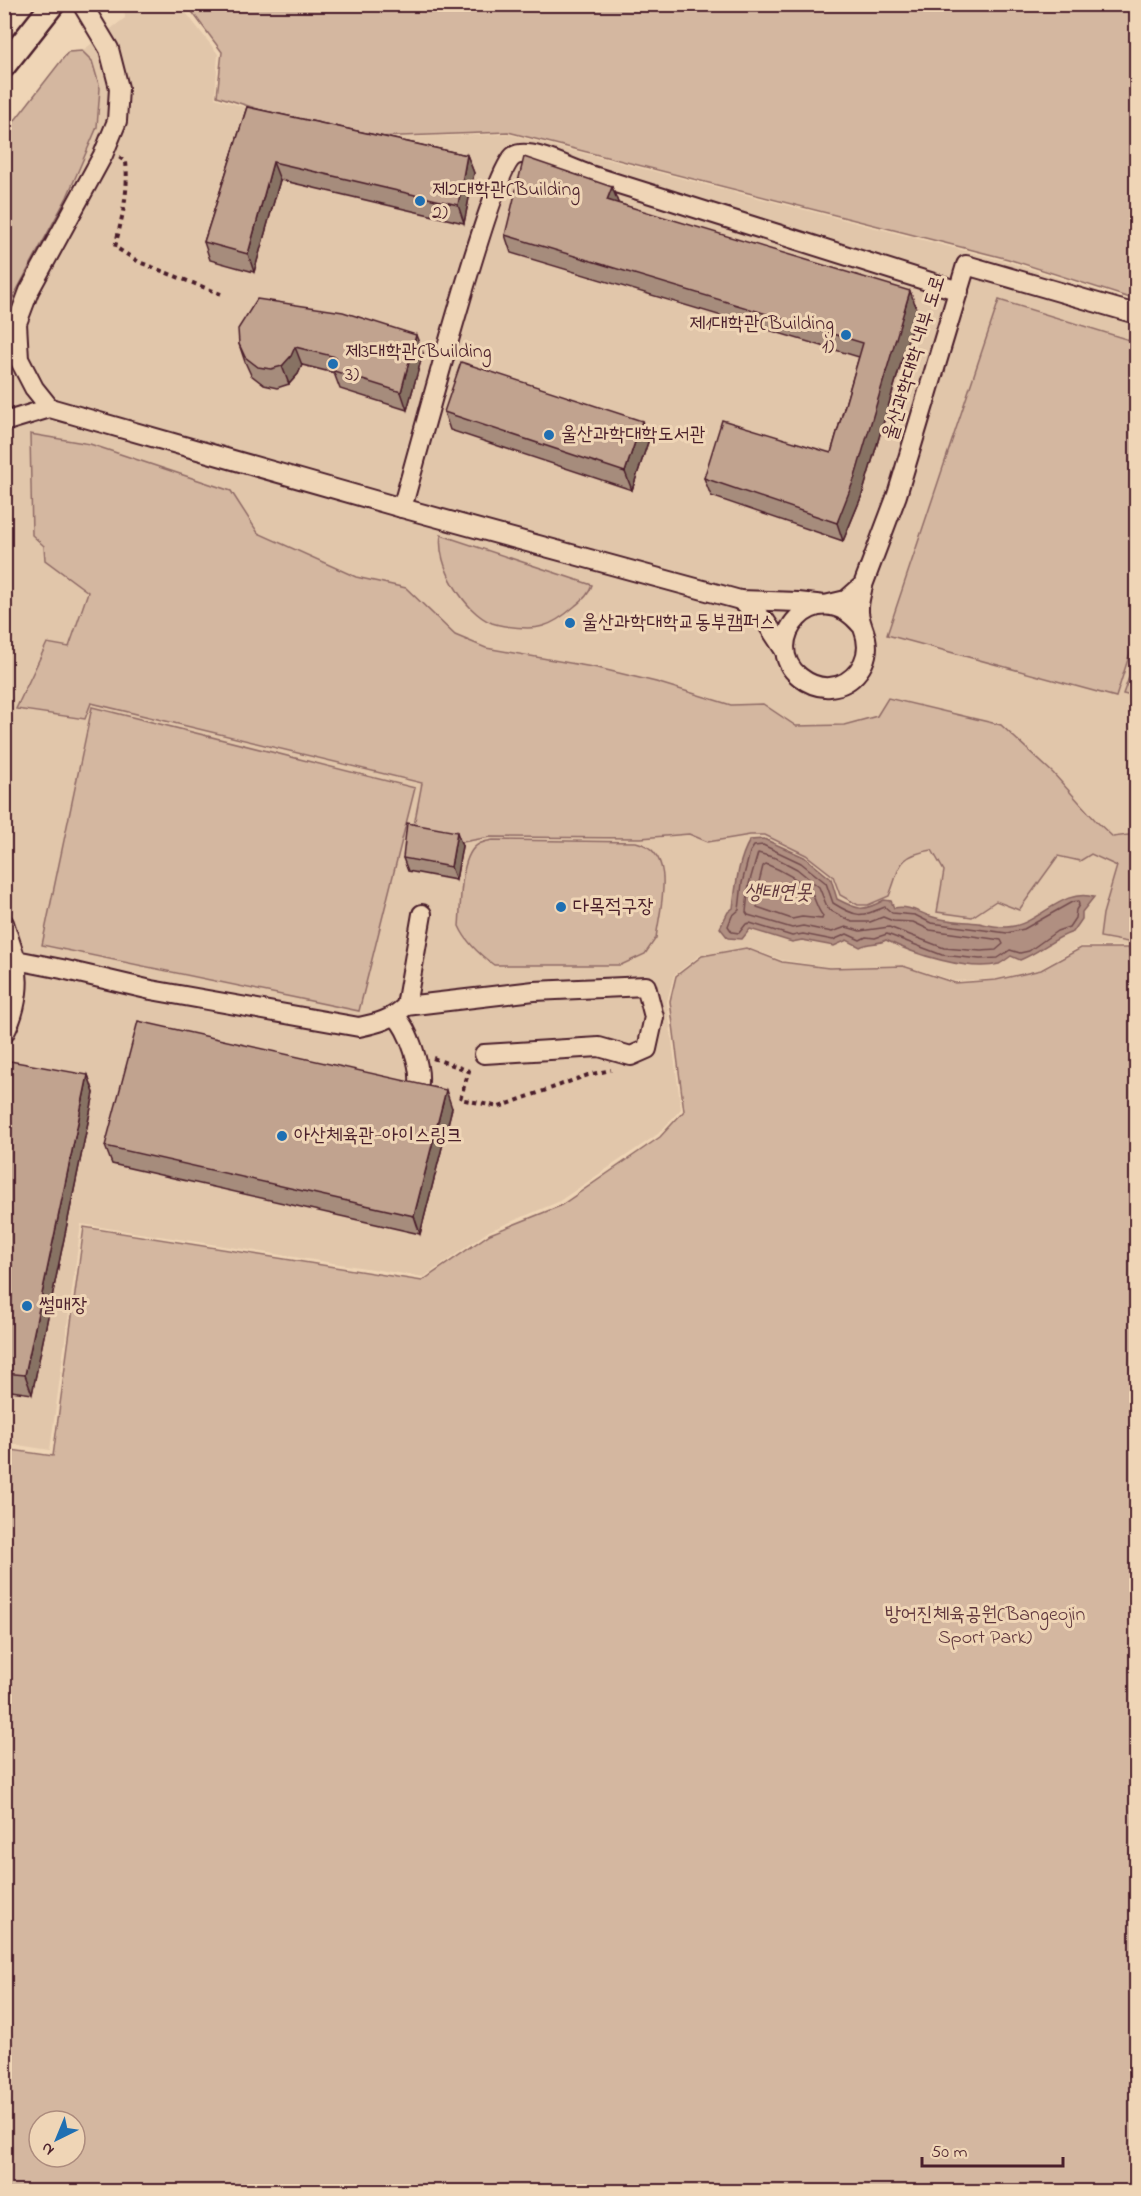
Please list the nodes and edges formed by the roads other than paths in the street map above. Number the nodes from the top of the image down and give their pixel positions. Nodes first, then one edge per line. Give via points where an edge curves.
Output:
1 (53, 4) edge
2 (82, 4) edge
3 (4, 66) edge
4 (959, 291) junction
5 (1137, 314) edge
6 (50, 408) junction
7 (4, 422) edge
8 (402, 508) junction
9 (863, 585) junction
10 (740, 600) junction
11 (825, 605) junction
12 (861, 625) junction
13 (785, 651) junction
14 (422, 914) dead end
15 (4, 923) edge
16 (10, 953) edge
17 (400, 1011) junction
18 (4, 1034) edge
19 (484, 1054) dead end
20 (418, 1088) edge

1 - 3 main road
2 - 6 lane via 109,49 119,88 117,122 29,291 18,323 19,359
4 - 5 lane, 울산과학대학 내부 도로 via 966,265
4 - 8 lane via 524,152 509,160 495,193 465,283
4 - 9 lane, 울산과학대학 내부 도로 via 897,495
6 - 7 lane
6 - 8 lane
8 - 10 lane
9 - 11 lane via 846,600
9 - 12 lane, 울산과학대학 내부 도로
10 - 11 lane
10 - 13 lane via 766,622
11 - 12 lane via 852,614
11 - 13 lane via 799,615 788,632
12 - 13 lane via 867,652 854,677 843,684 824,687 806,682 792,669
14 - 17 lane
15 - 16 lane
16 - 17 lane via 151,990 358,1027 384,1022
16 - 18 lane via 17,1002
17 - 19 lane via 534,991 646,986 654,1017 647,1049 631,1056 599,1047
17 - 20 lane via 420,1071

